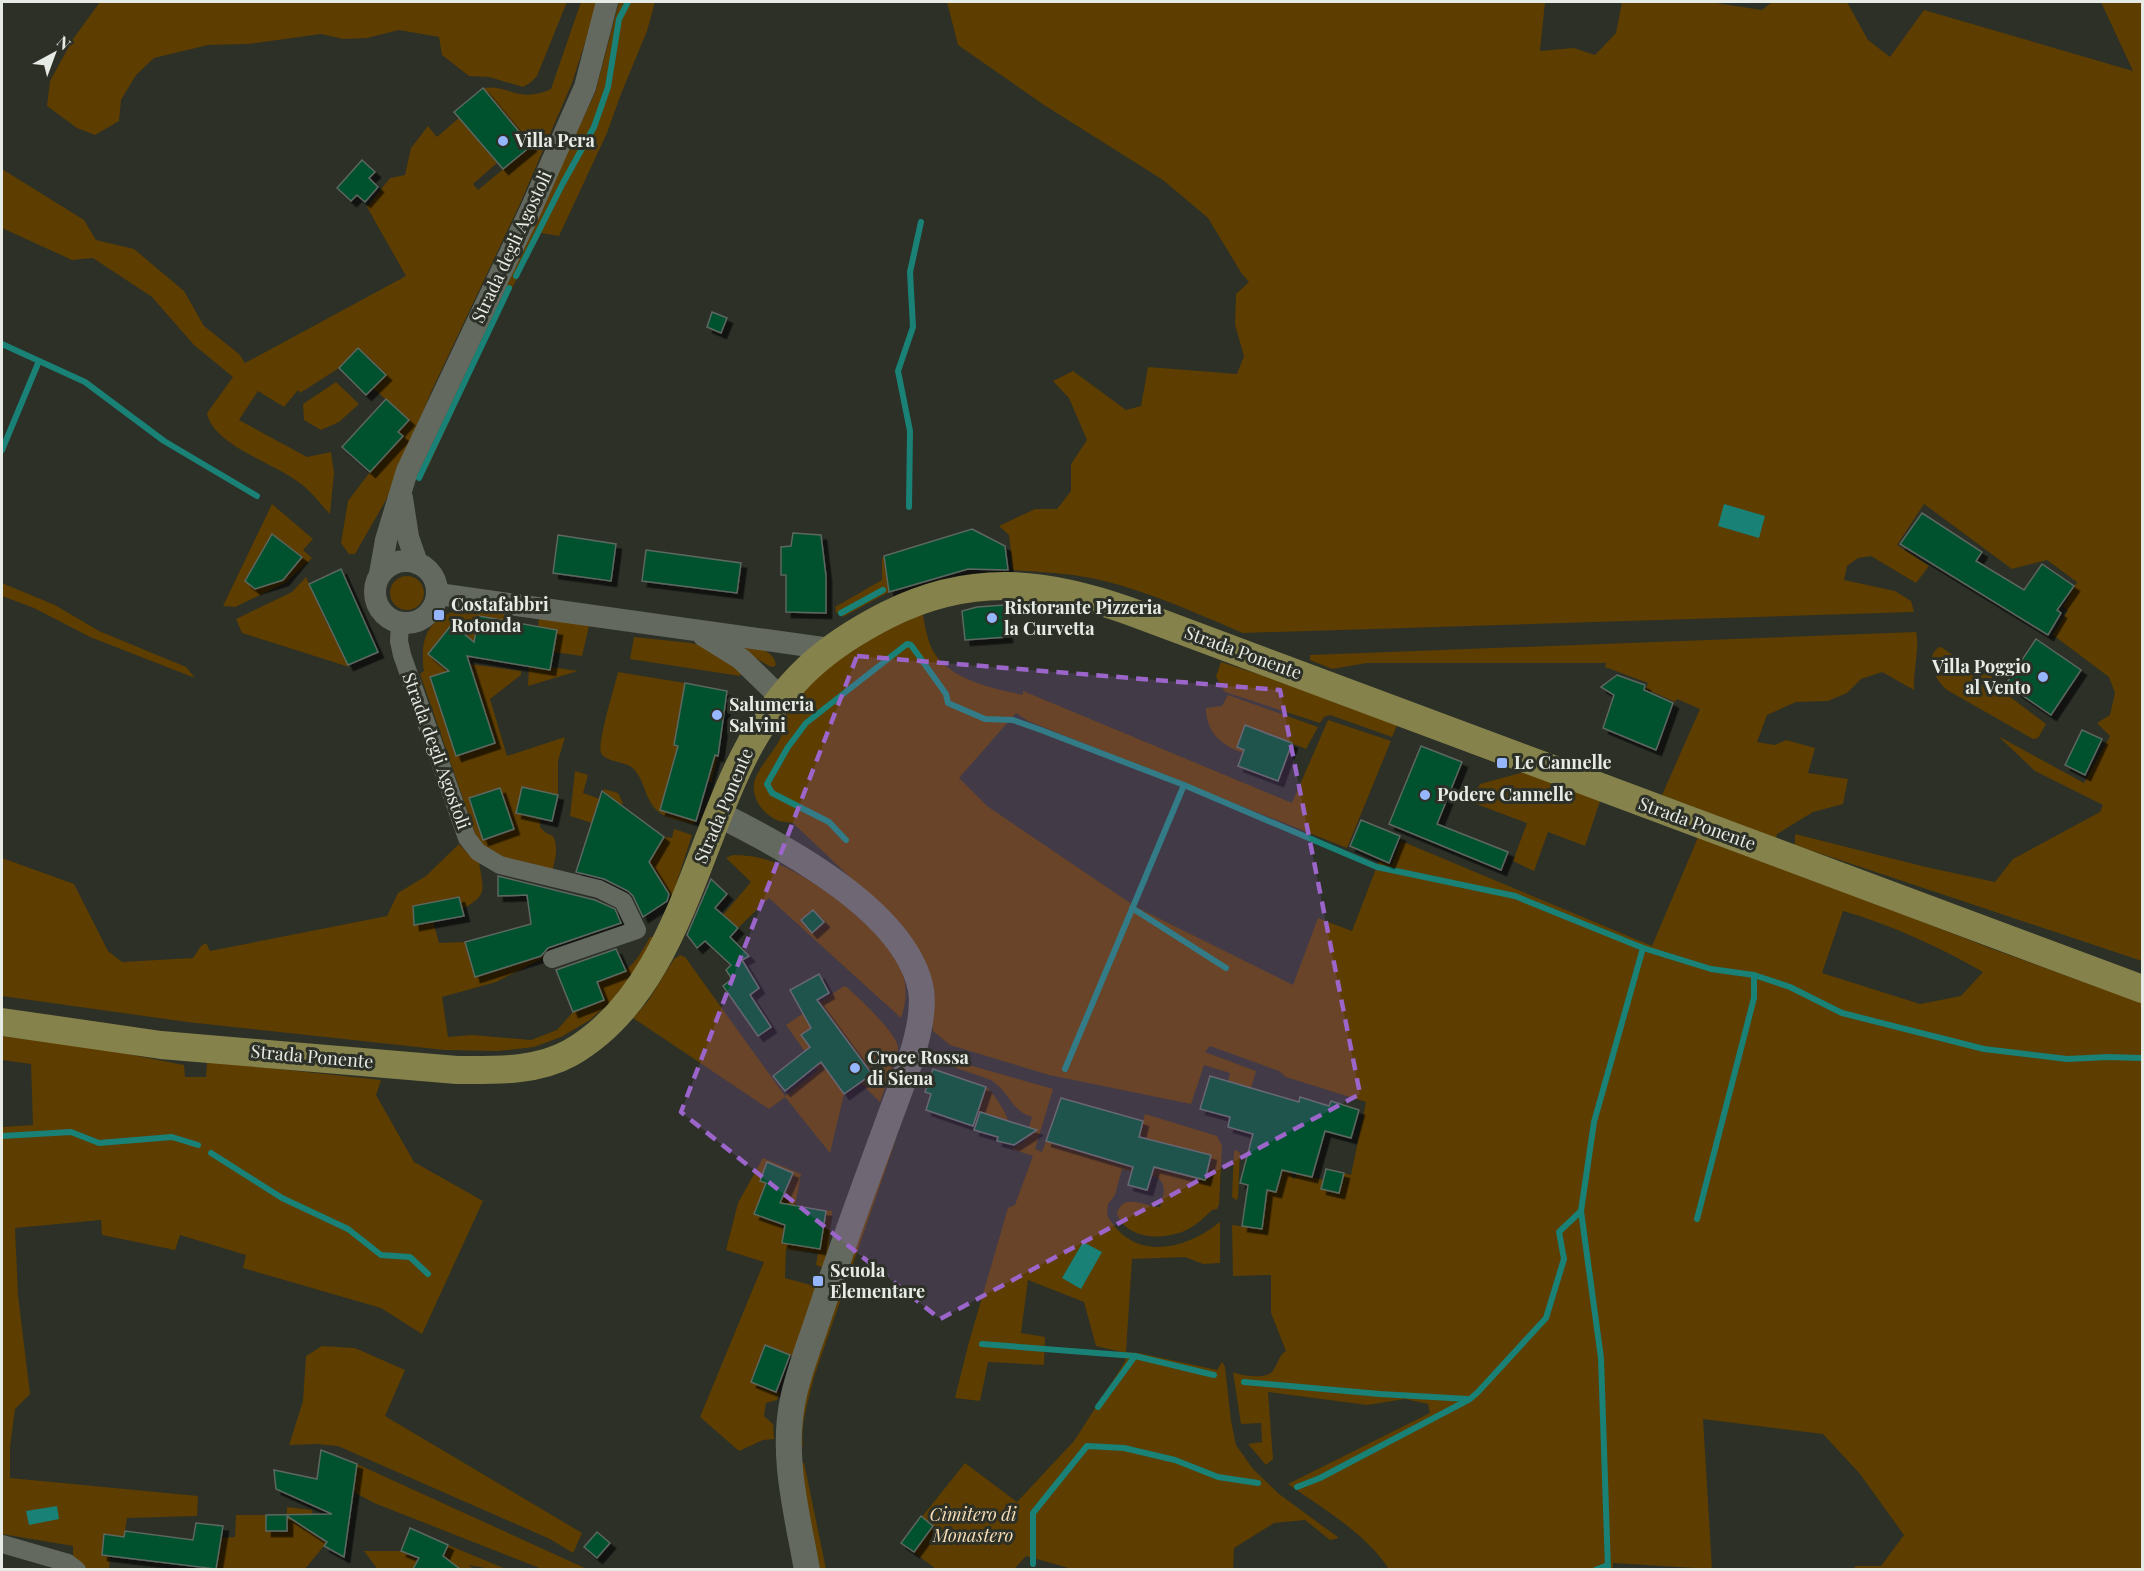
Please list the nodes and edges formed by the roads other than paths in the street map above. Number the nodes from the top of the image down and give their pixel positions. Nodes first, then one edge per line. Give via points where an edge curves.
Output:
1 (607, 2) edge
2 (401, 487) junction
3 (417, 563) junction
4 (380, 574) junction
5 (438, 594) junction
6 (400, 623) junction
7 (692, 630) junction
8 (830, 649) junction
9 (781, 698) junction
10 (718, 814) junction
11 (552, 959) dead end
12 (2142, 989) edge
13 (2, 1022) edge
14 (2, 1544) edge
15 (77, 1569) edge
16 (807, 1569) edge

1 - 2 street, Strada degli Agostoli via 585,87
2 - 3 street via 408,537
2 - 4 street, Strada degli Agostoli
3 - 4 street via 397,562
3 - 5 street via 434,579
4 - 6 street, Strada degli Agostoli via 375,600 384,615
5 - 6 street via 429,614 411,624
5 - 7 street
6 - 11 street, Strada degli Agostoli via 402,655 467,838 478,852 500,865 599,889 623,901 637,930
7 - 8 street
7 - 9 street via 741,659
8 - 9 main road, Strada Ponente
8 - 12 main road, Strada Ponente via 857,630 902,608 952,592 1022,586 1082,596
9 - 10 main road, Strada Ponente via 751,744
10 - 13 main road, Strada Ponente via 672,928 638,991 597,1034 569,1054 533,1066 498,1071 457,1070 161,1045
10 - 16 main road via 834,880 895,937 921,988 923,1010 907,1070 793,1399 787,1446
14 - 15 street

